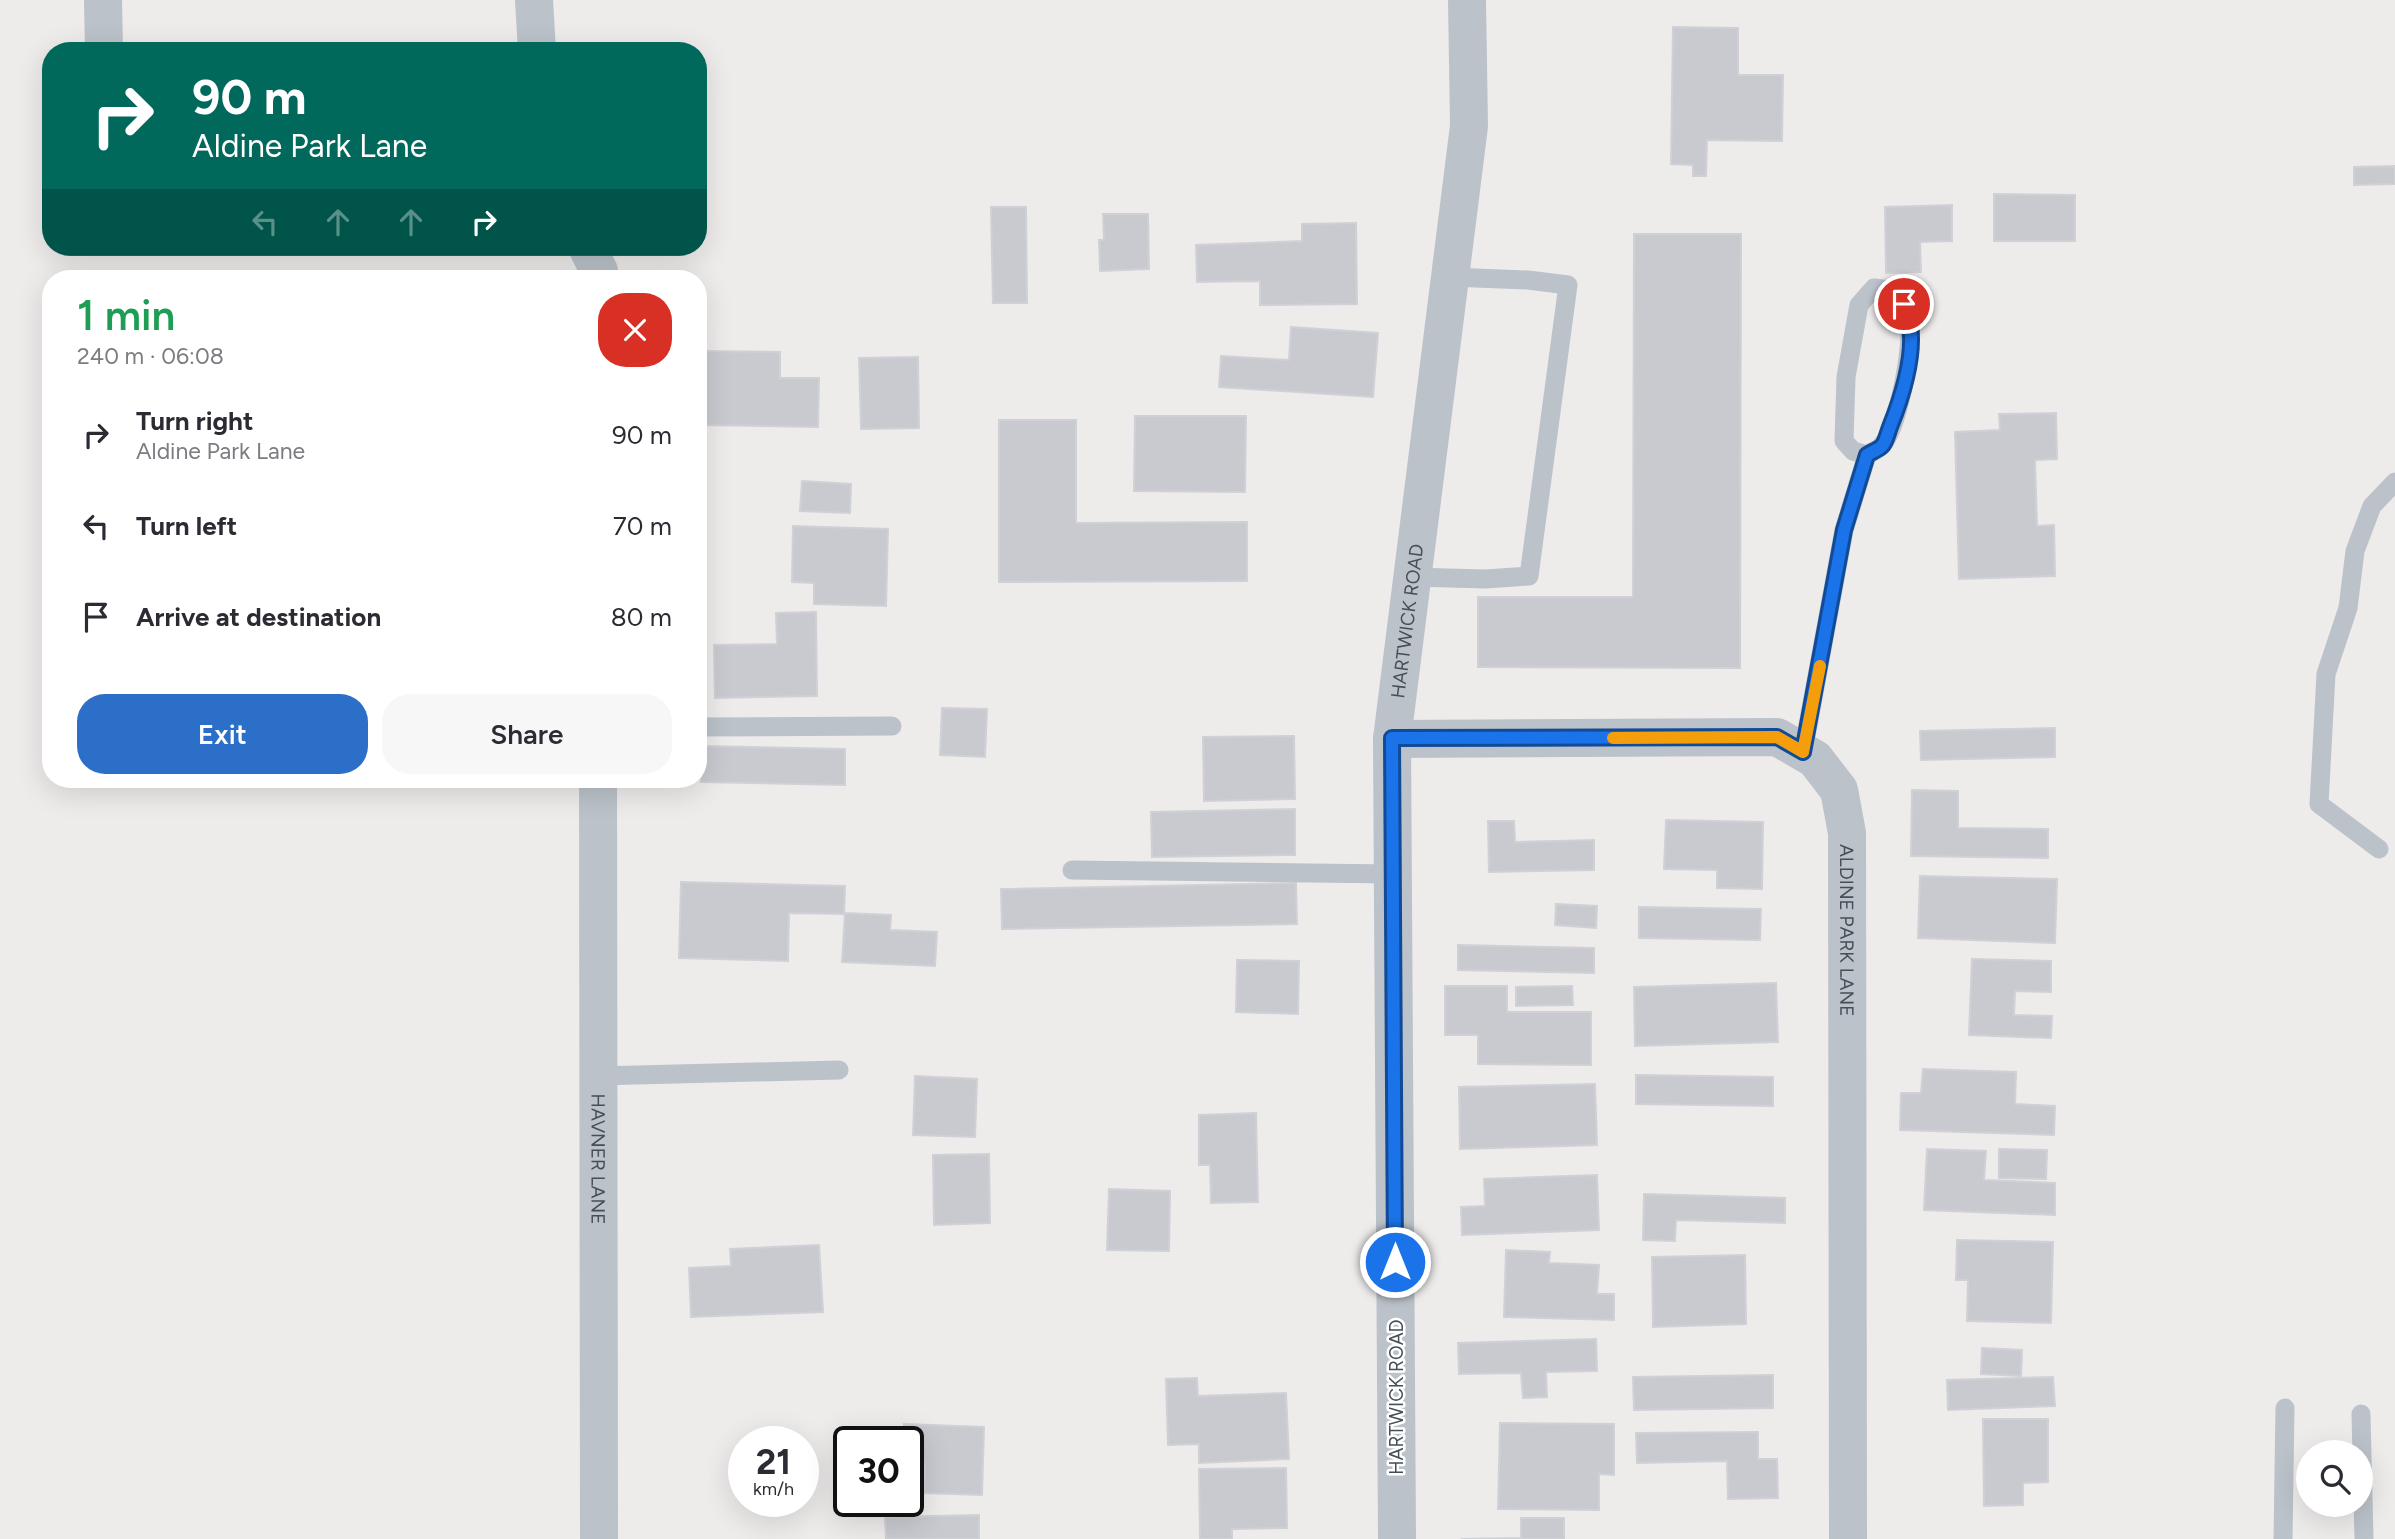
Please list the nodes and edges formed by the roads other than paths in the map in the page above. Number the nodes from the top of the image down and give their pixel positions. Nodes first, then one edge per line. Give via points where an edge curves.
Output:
1 (103, 0) edge
2 (534, 0) edge
3 (1467, 0) edge
4 (104, 42) edge
5 (536, 42) edge
6 (1450, 277) junction
7 (1867, 455) junction
8 (2395, 482) edge
9 (1412, 577) junction
10 (892, 726) dead end
11 (707, 727) edge
12 (1392, 738) junction
13 (1803, 752) junction
14 (598, 788) edge
15 (2379, 849) dead end
16 (1072, 870) dead end
17 (1393, 874) junction
18 (839, 1070) dead end
19 (597, 1076) junction
20 (2285, 1408) dead end
21 (2361, 1414) dead end
22 (599, 1539) edge
23 (1396, 1539) edge
24 (1848, 1539) edge
25 (2283, 1539) edge
26 (2364, 1539) edge

1 - 4 street
2 - 5 street
3 - 6 street, HARTWICK ROAD via 1469,126
6 - 9 street, HARTWICK ROAD
6 - 9 lane via 1568,285 1528,576
7 - 7 lane via 1883,446 1910,350 1910,317 1898,291 1874,288 1859,305 1846,377 1844,441 1853,451
7 - 13 lane via 1844,530
8 - 15 lane via 2372,506 2368,517 2356,551 2348,608 2326,674 2319,804
9 - 12 street, HARTWICK ROAD
10 - 11 lane
12 - 13 street, ALDINE PARK LANE via 1777,737
12 - 17 street, HARTWICK ROAD
13 - 24 street, ALDINE PARK LANE via 1815,759 1839,790 1847,833
14 - 19 street, HAVNER LANE
16 - 17 lane
17 - 23 street, HARTWICK ROAD
18 - 19 lane
19 - 22 street, HAVNER LANE
20 - 25 lane
21 - 26 lane

